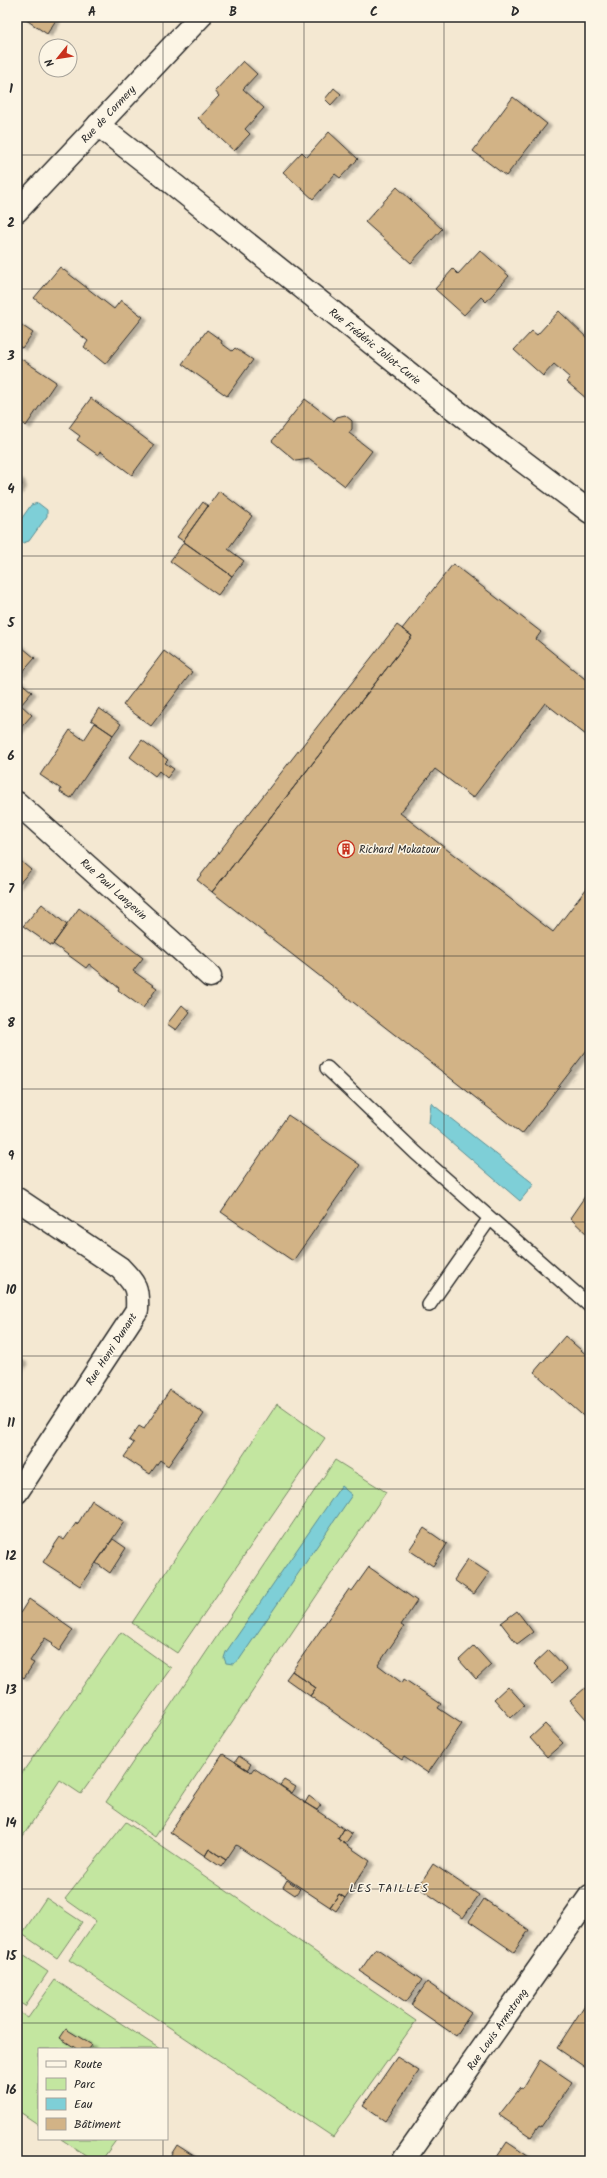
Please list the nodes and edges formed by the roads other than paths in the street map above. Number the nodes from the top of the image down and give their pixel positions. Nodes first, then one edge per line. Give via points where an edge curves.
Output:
1 (200, 17) edge
2 (98, 125) junction
3 (17, 211) edge
4 (590, 512) edge
5 (17, 803) edge
6 (210, 976) dead end
7 (327, 1068) dead end
8 (17, 1199) edge
9 (490, 1218) junction
10 (429, 1305) dead end
11 (590, 1306) edge
12 (17, 1492) edge
13 (590, 1896) edge
14 (404, 2161) edge

1 - 2 street, Rue de Cormery
2 - 3 street, Rue de Cormery
2 - 4 street, Rue Frédéric Joliot-Curie via 446,403
5 - 6 street, Rue Paul Langevin
7 - 9 lane via 416,1153
8 - 12 street, Rue Henri Dunant via 120,1268 132,1280 138,1291 137,1310
9 - 10 lane
9 - 11 lane
13 - 14 street, Rue Louis Armstrong

